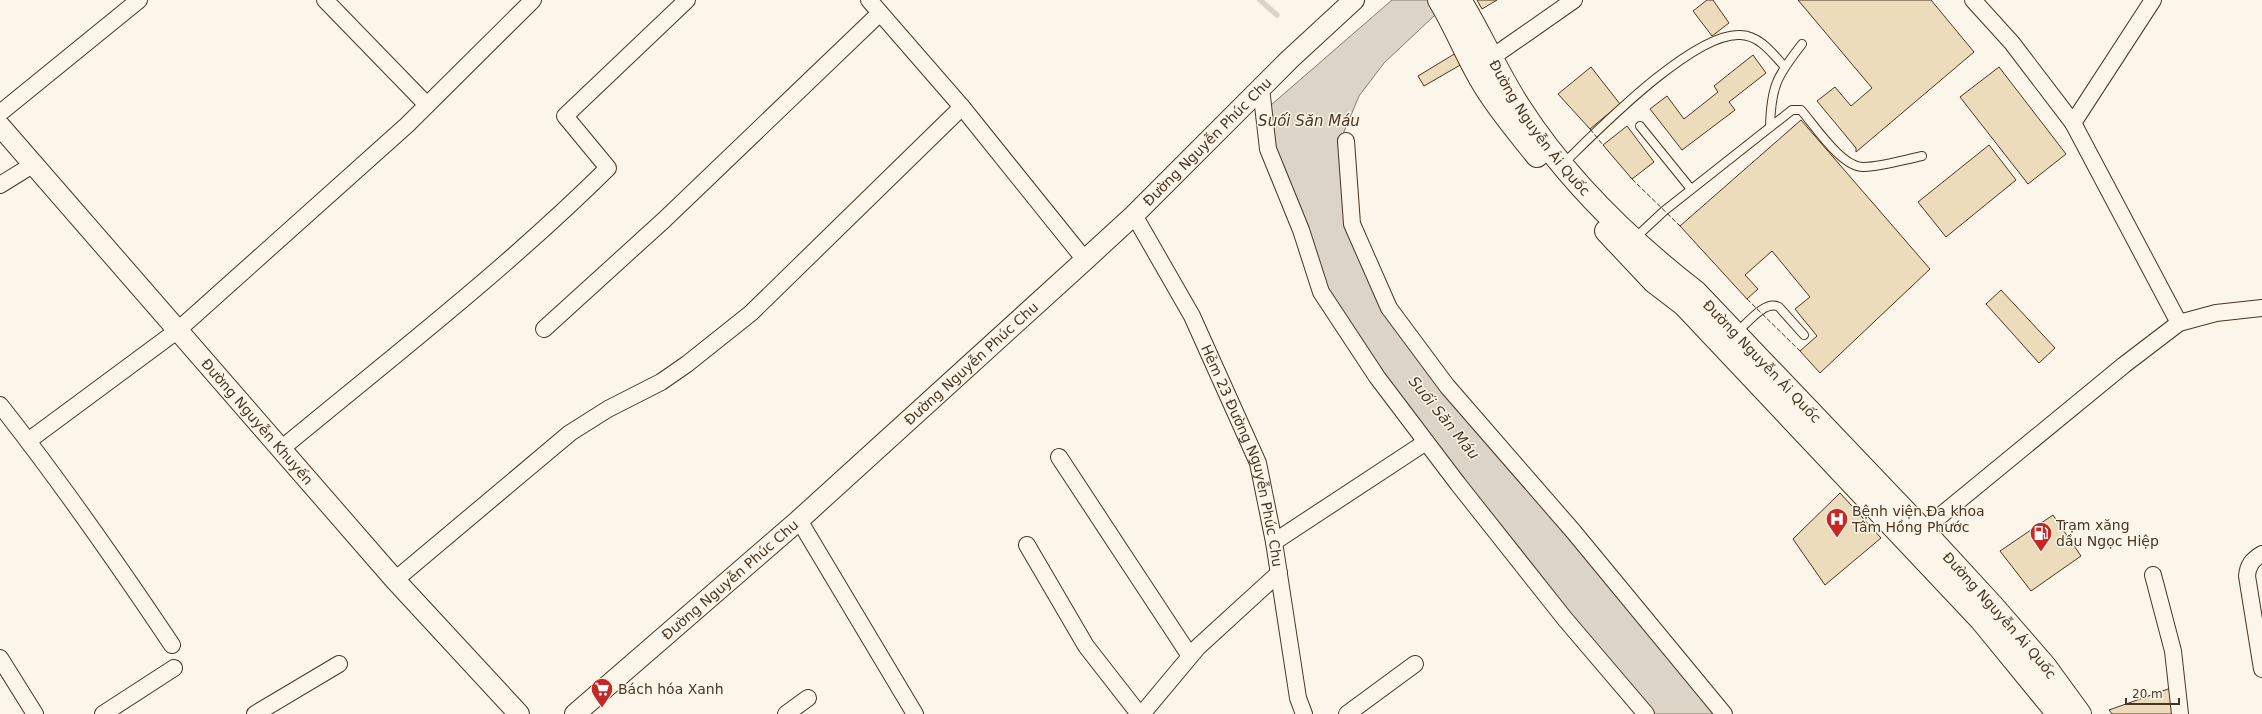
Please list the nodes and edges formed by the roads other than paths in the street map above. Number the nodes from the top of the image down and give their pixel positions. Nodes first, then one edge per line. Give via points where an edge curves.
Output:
1 (139, 0) edge
2 (325, 0) edge
3 (533, 0) edge
4 (686, 0) edge
5 (869, 0) edge
6 (1439, 0) edge
7 (1574, 0) edge
8 (1973, 0) edge
9 (2153, 0) edge
10 (1347, 6) edge
11 (880, 13) junction
12 (1462, 14) edge
13 (1802, 44) dead end
14 (1491, 58) junction
15 (1784, 66) junction
16 (1261, 88) junction
17 (427, 105) junction
18 (962, 107) junction
19 (0, 113) edge
20 (2072, 123) junction
21 (0, 126) edge
22 (1640, 126) dead end
23 (1770, 127) junction
24 (1346, 141) dead end
25 (1922, 156) dead end
26 (34, 164) junction
27 (1562, 164) junction
28 (0, 185) edge
29 (1691, 189) junction
30 (1134, 215) junction
31 (1634, 238) junction
32 (1085, 260) junction
33 (2262, 308) edge
34 (2179, 323) junction
35 (544, 329) dead end
36 (178, 330) junction
37 (1724, 335) junction
38 (1804, 335) dead end
39 (0, 405) edge
40 (28, 441) junction
41 (1426, 442) junction
42 (281, 449) junction
43 (1059, 457) dead end
44 (799, 520) junction
45 (1923, 530) junction
46 (1274, 542) junction
47 (1027, 545) dead end
48 (2262, 554) edge
49 (1279, 573) junction
50 (2153, 574) dead end
51 (395, 580) junction
52 (172, 645) dead end
53 (1190, 656) junction
54 (0, 658) edge
55 (339, 664) dead end
56 (1415, 664) dead end
57 (174, 668) dead end
58 (2262, 669) edge
59 (808, 698) dead end
60 (35, 714) edge
61 (103, 714) edge
62 (255, 714) edge
63 (519, 714) edge
64 (576, 714) edge
65 (786, 714) edge
66 (915, 714) edge
67 (1140, 714) edge
68 (1304, 714) edge
69 (1347, 714) edge
70 (1646, 714) edge
71 (1724, 714) edge
72 (2058, 714) edge
73 (2080, 714) edge
74 (2180, 714) edge

1 - 19 street
2 - 17 street
3 - 17 street
4 - 42 street via 565,116 608,168 581,195 447,312
5 - 11 street
6 - 12 main road, Đường Nguyễn Ái Quốc
7 - 14 street
8 - 20 street via 2012,43
9 - 20 street
10 - 16 street, Đường Nguyễn Phúc Chu
11 - 18 street
11 - 35 street via 664,220
12 - 14 main road, Đường Nguyễn Ái Quốc
12 - 37 main road, Đường Nguyễn Ái Quốc via 1482,82 1511,125 1591,216 1654,282
13 - 15 lane
14 - 27 main road, Đường Nguyễn Ái Quốc via 1538,135
15 - 23 lane via 1775,82 1770,101
15 - 27 lane via 1767,47 1740,34 1707,45 1663,72
16 - 30 street, Đường Nguyễn Phúc Chu
16 - 41 street via 1268,148 1321,292 1377,377
17 - 36 street
18 - 32 street
18 - 51 street via 751,313 661,382 608,409 570,433
20 - 34 street
21 - 26 street, Đường Nguyễn Khuyến
22 - 29 lane
23 - 25 lane via 1797,109 1801,110 1842,158 1852,165 1863,167
23 - 29 lane
24 - 71 street via 1352,224 1389,308 1447,386 1573,531
26 - 28 street
26 - 36 street, Đường Nguyễn Khuyến
27 - 31 main road, Đường Nguyễn Ái Quốc via 1592,199
29 - 31 lane
30 - 32 street, Đường Nguyễn Phúc Chu
30 - 46 street, Hẻm 23 Đường Nguyễn Phúc Chu via 1192,316 1244,429 1264,485
31 - 37 main road, Đường Nguyễn Ái Quốc via 1664,267 1696,292
32 - 44 street, Đường Nguyễn Phúc Chu
33 - 34 street via 2216,313
34 - 45 street
36 - 40 street
36 - 42 street, Đường Nguyễn Khuyến
37 - 38 lane via 1773,305 1779,307
37 - 45 main road, Đường Nguyễn Ái Quốc
37 - 72 main road, Đường Nguyễn Ái Quốc via 1982,620
39 - 40 street
40 - 52 street
41 - 46 street
41 - 70 street via 1565,619
42 - 51 street, Đường Nguyễn Khuyến
43 - 53 street
44 - 64 street, Đường Nguyễn Phúc Chu
44 - 66 street
45 - 73 main road, Đường Nguyễn Ái Quốc via 2044,666
46 - 49 street, Hẻm 23 Đường Nguyễn Phúc Chu
47 - 67 street via 1086,646
48 - 58 street via 2251,562 2248,576
49 - 53 street
49 - 68 street, Hẻm 23 Đường Nguyễn Phúc Chu via 1298,698
50 - 74 street via 2173,651
51 - 63 street, Đường Nguyễn Khuyến
53 - 67 street
54 - 60 street
55 - 62 street
56 - 69 street
57 - 61 street
59 - 65 street

